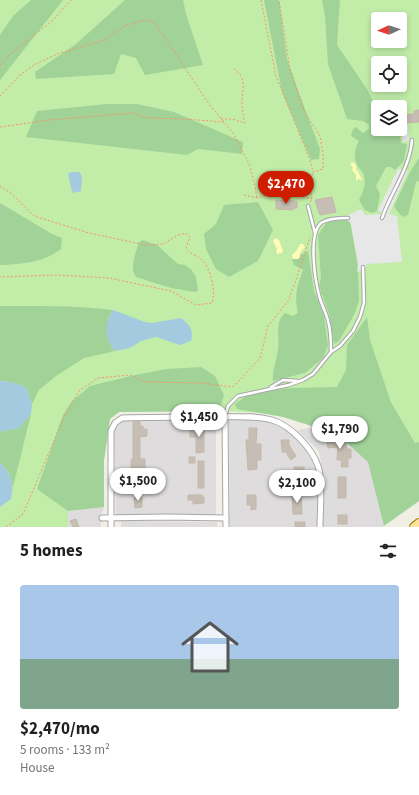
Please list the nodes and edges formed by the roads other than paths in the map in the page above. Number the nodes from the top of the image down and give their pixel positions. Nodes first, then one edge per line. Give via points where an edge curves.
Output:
1 (412, 140) dead end
2 (308, 206) road end
3 (348, 218) dead end
4 (382, 218) dead end
5 (315, 234) junction
6 (363, 267) dead end
7 (331, 352) junction
8 (298, 381) junction
9 (270, 388) junction
10 (225, 417) junction
11 (102, 518) dead end
12 (226, 518) junction
13 (111, 519) junction
14 (419, 523) edge
15 (111, 527) edge
16 (226, 527) edge
17 (320, 527) edge
18 (414, 527) edge

1 - 4 lane via 409,159
2 - 5 lane
3 - 5 lane via 321,224
5 - 7 lane via 314,270 319,296 328,320
6 - 7 lane via 364,303 360,317 353,331
7 - 8 lane via 313,374
8 - 9 lane
8 - 9 lane via 283,380
9 - 10 lane via 238,396 228,406
10 - 12 street
10 - 13 street via 122,418 115,423 111,431
10 - 17 street via 273,420 298,436 316,460 320,470
11 - 13 street
12 - 13 street
12 - 16 street
13 - 15 street
14 - 18 main road

